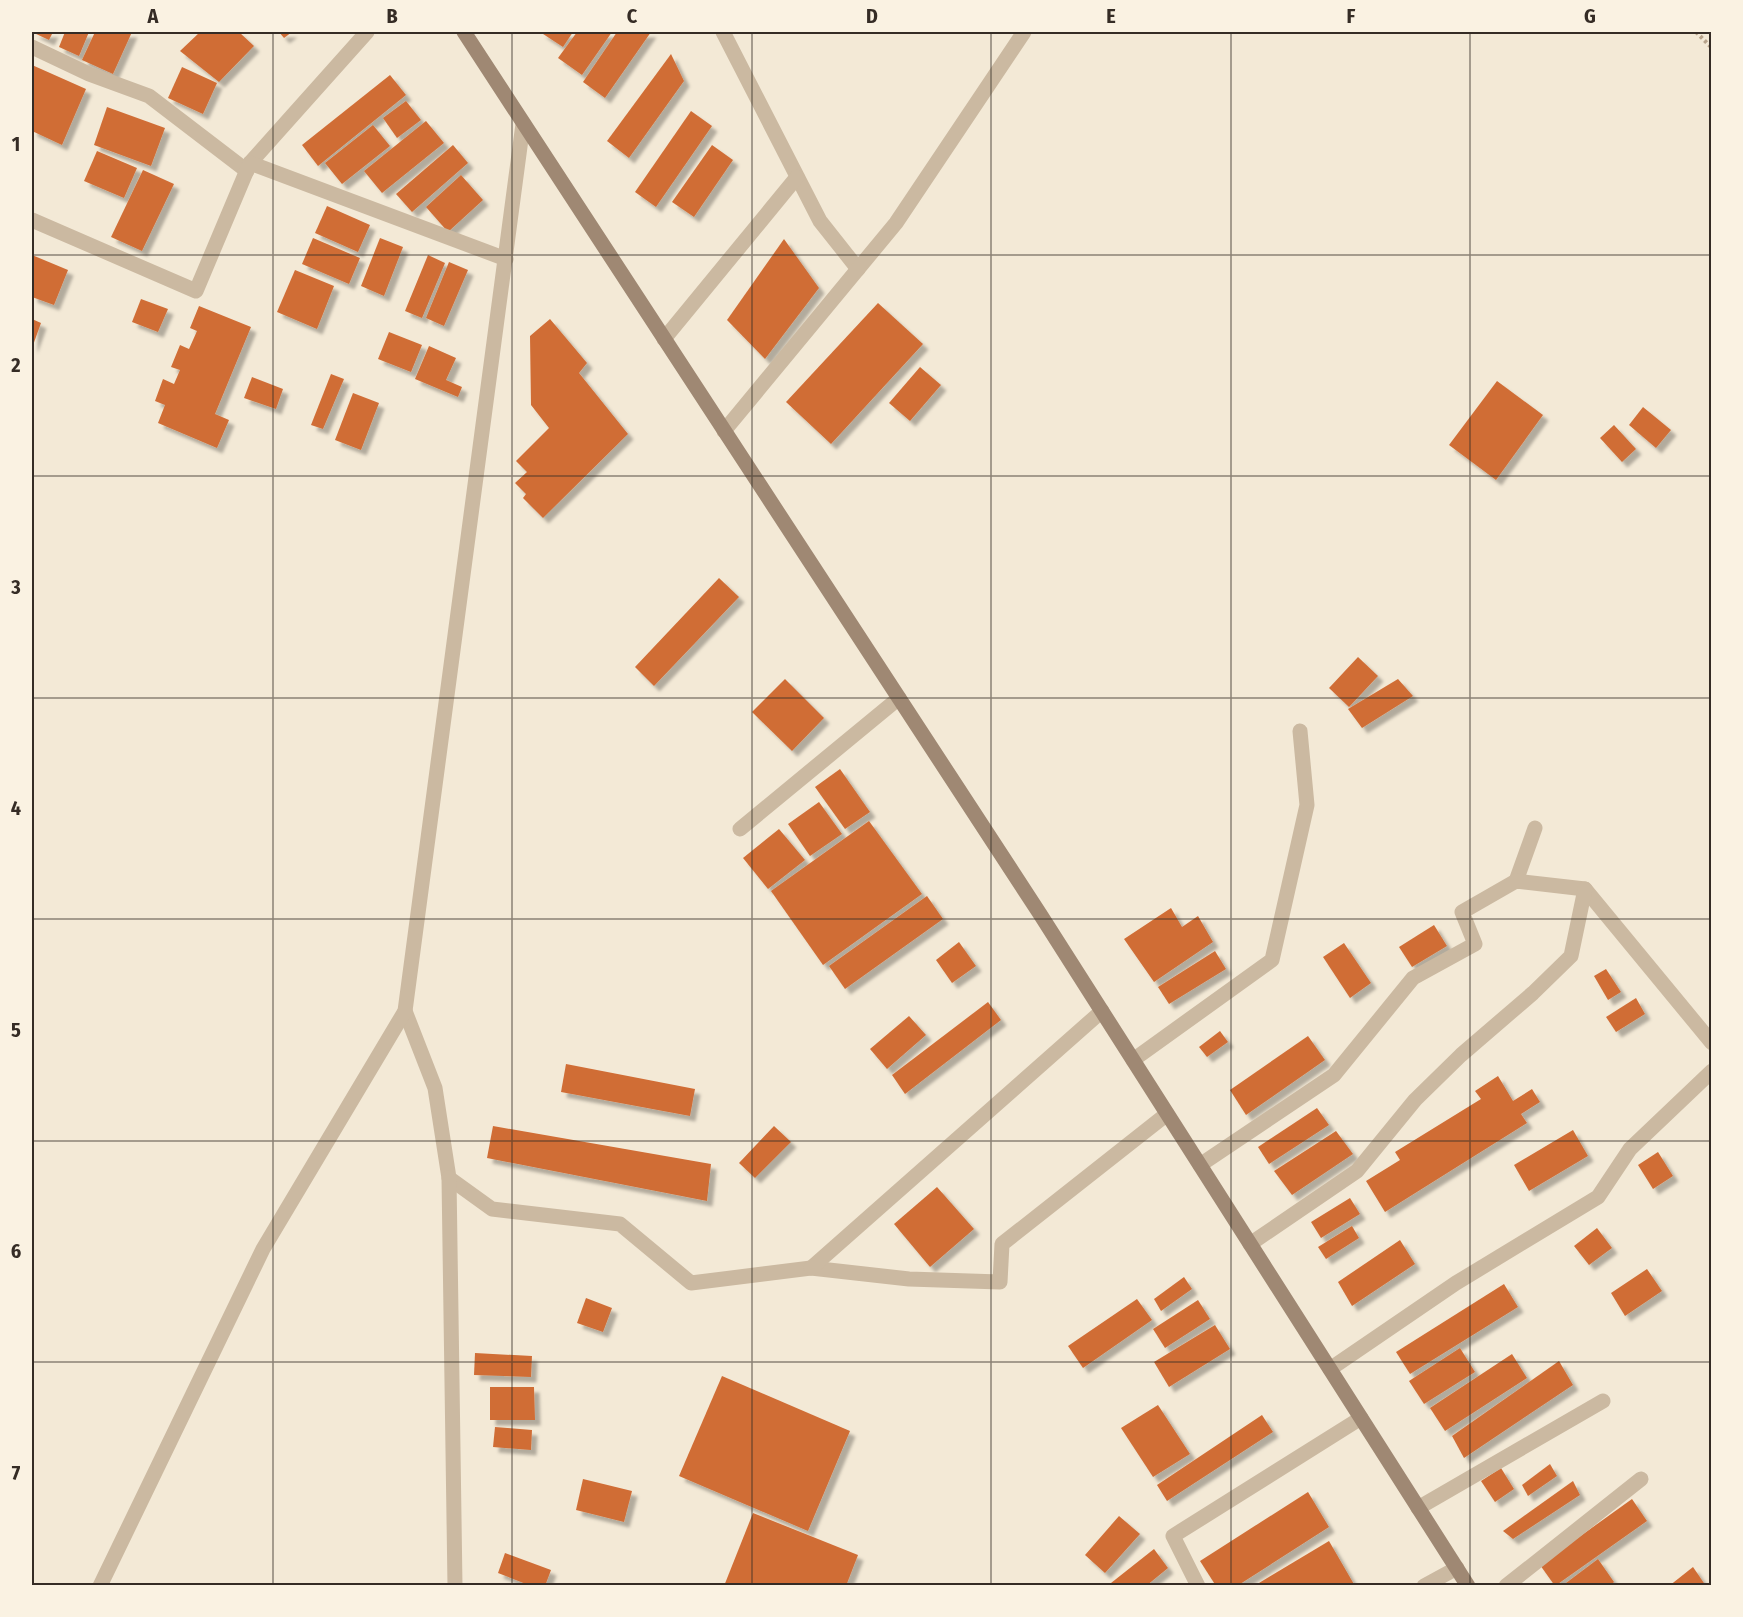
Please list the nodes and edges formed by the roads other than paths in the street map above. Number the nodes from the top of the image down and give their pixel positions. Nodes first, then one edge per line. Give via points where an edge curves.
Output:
1 (367, 32) edge
2 (464, 32) edge
3 (723, 32) edge
4 (1024, 32) edge
5 (32, 47) edge
6 (524, 124) junction
7 (248, 167) junction
8 (797, 177) junction
9 (32, 220) edge
10 (506, 259) junction
11 (858, 269) junction
12 (664, 339) junction
13 (724, 431) junction
14 (899, 698) junction
15 (1300, 731) dead end
16 (1535, 828) dead end
17 (740, 829) dead end
18 (1516, 881) junction
19 (1585, 889) junction
20 (405, 1011) junction
21 (1102, 1011) junction
22 (1712, 1043) edge
23 (1133, 1060) junction
24 (1712, 1071) edge
25 (1167, 1114) junction
26 (1200, 1165) junction
27 (449, 1178) junction
28 (1250, 1244) junction
29 (811, 1268) junction
30 (1330, 1369) junction
31 (1603, 1401) dead end
32 (1361, 1418) junction
33 (1641, 1479) dead end
34 (1418, 1508) junction
35 (1457, 1568) junction
36 (100, 1586) edge
37 (455, 1586) edge
38 (1198, 1586) edge
39 (1424, 1586) edge
40 (1468, 1586) edge
41 (1506, 1586) edge

1 - 7 street
2 - 6 main road
3 - 8 street
4 - 11 street via 896,223
5 - 7 street via 149,96
6 - 10 street
6 - 12 main road
7 - 9 street via 196,291
7 - 10 street
8 - 11 street via 820,221
8 - 12 street
10 - 20 street
11 - 13 street
12 - 13 main road
13 - 14 main road
14 - 17 street
14 - 21 main road
15 - 23 street via 1307,805 1272,960
16 - 18 street
18 - 19 street
18 - 26 street via 1462,912 1475,944 1413,978 1334,1075
19 - 22 street
19 - 28 street via 1571,956 1415,1100 1357,1171
20 - 27 street via 435,1088
20 - 36 street via 263,1249
21 - 23 main road
21 - 29 street
23 - 25 main road
24 - 30 street via 1630,1149 1598,1197 1456,1283
25 - 26 main road
25 - 29 street via 1002,1244 1000,1282 909,1279
26 - 28 main road
27 - 29 street via 492,1209 620,1224 690,1283
27 - 37 street
28 - 30 main road
30 - 32 main road
31 - 34 street
32 - 34 main road
32 - 38 street via 1173,1536
33 - 41 street
34 - 35 main road
35 - 39 street
35 - 40 main road

